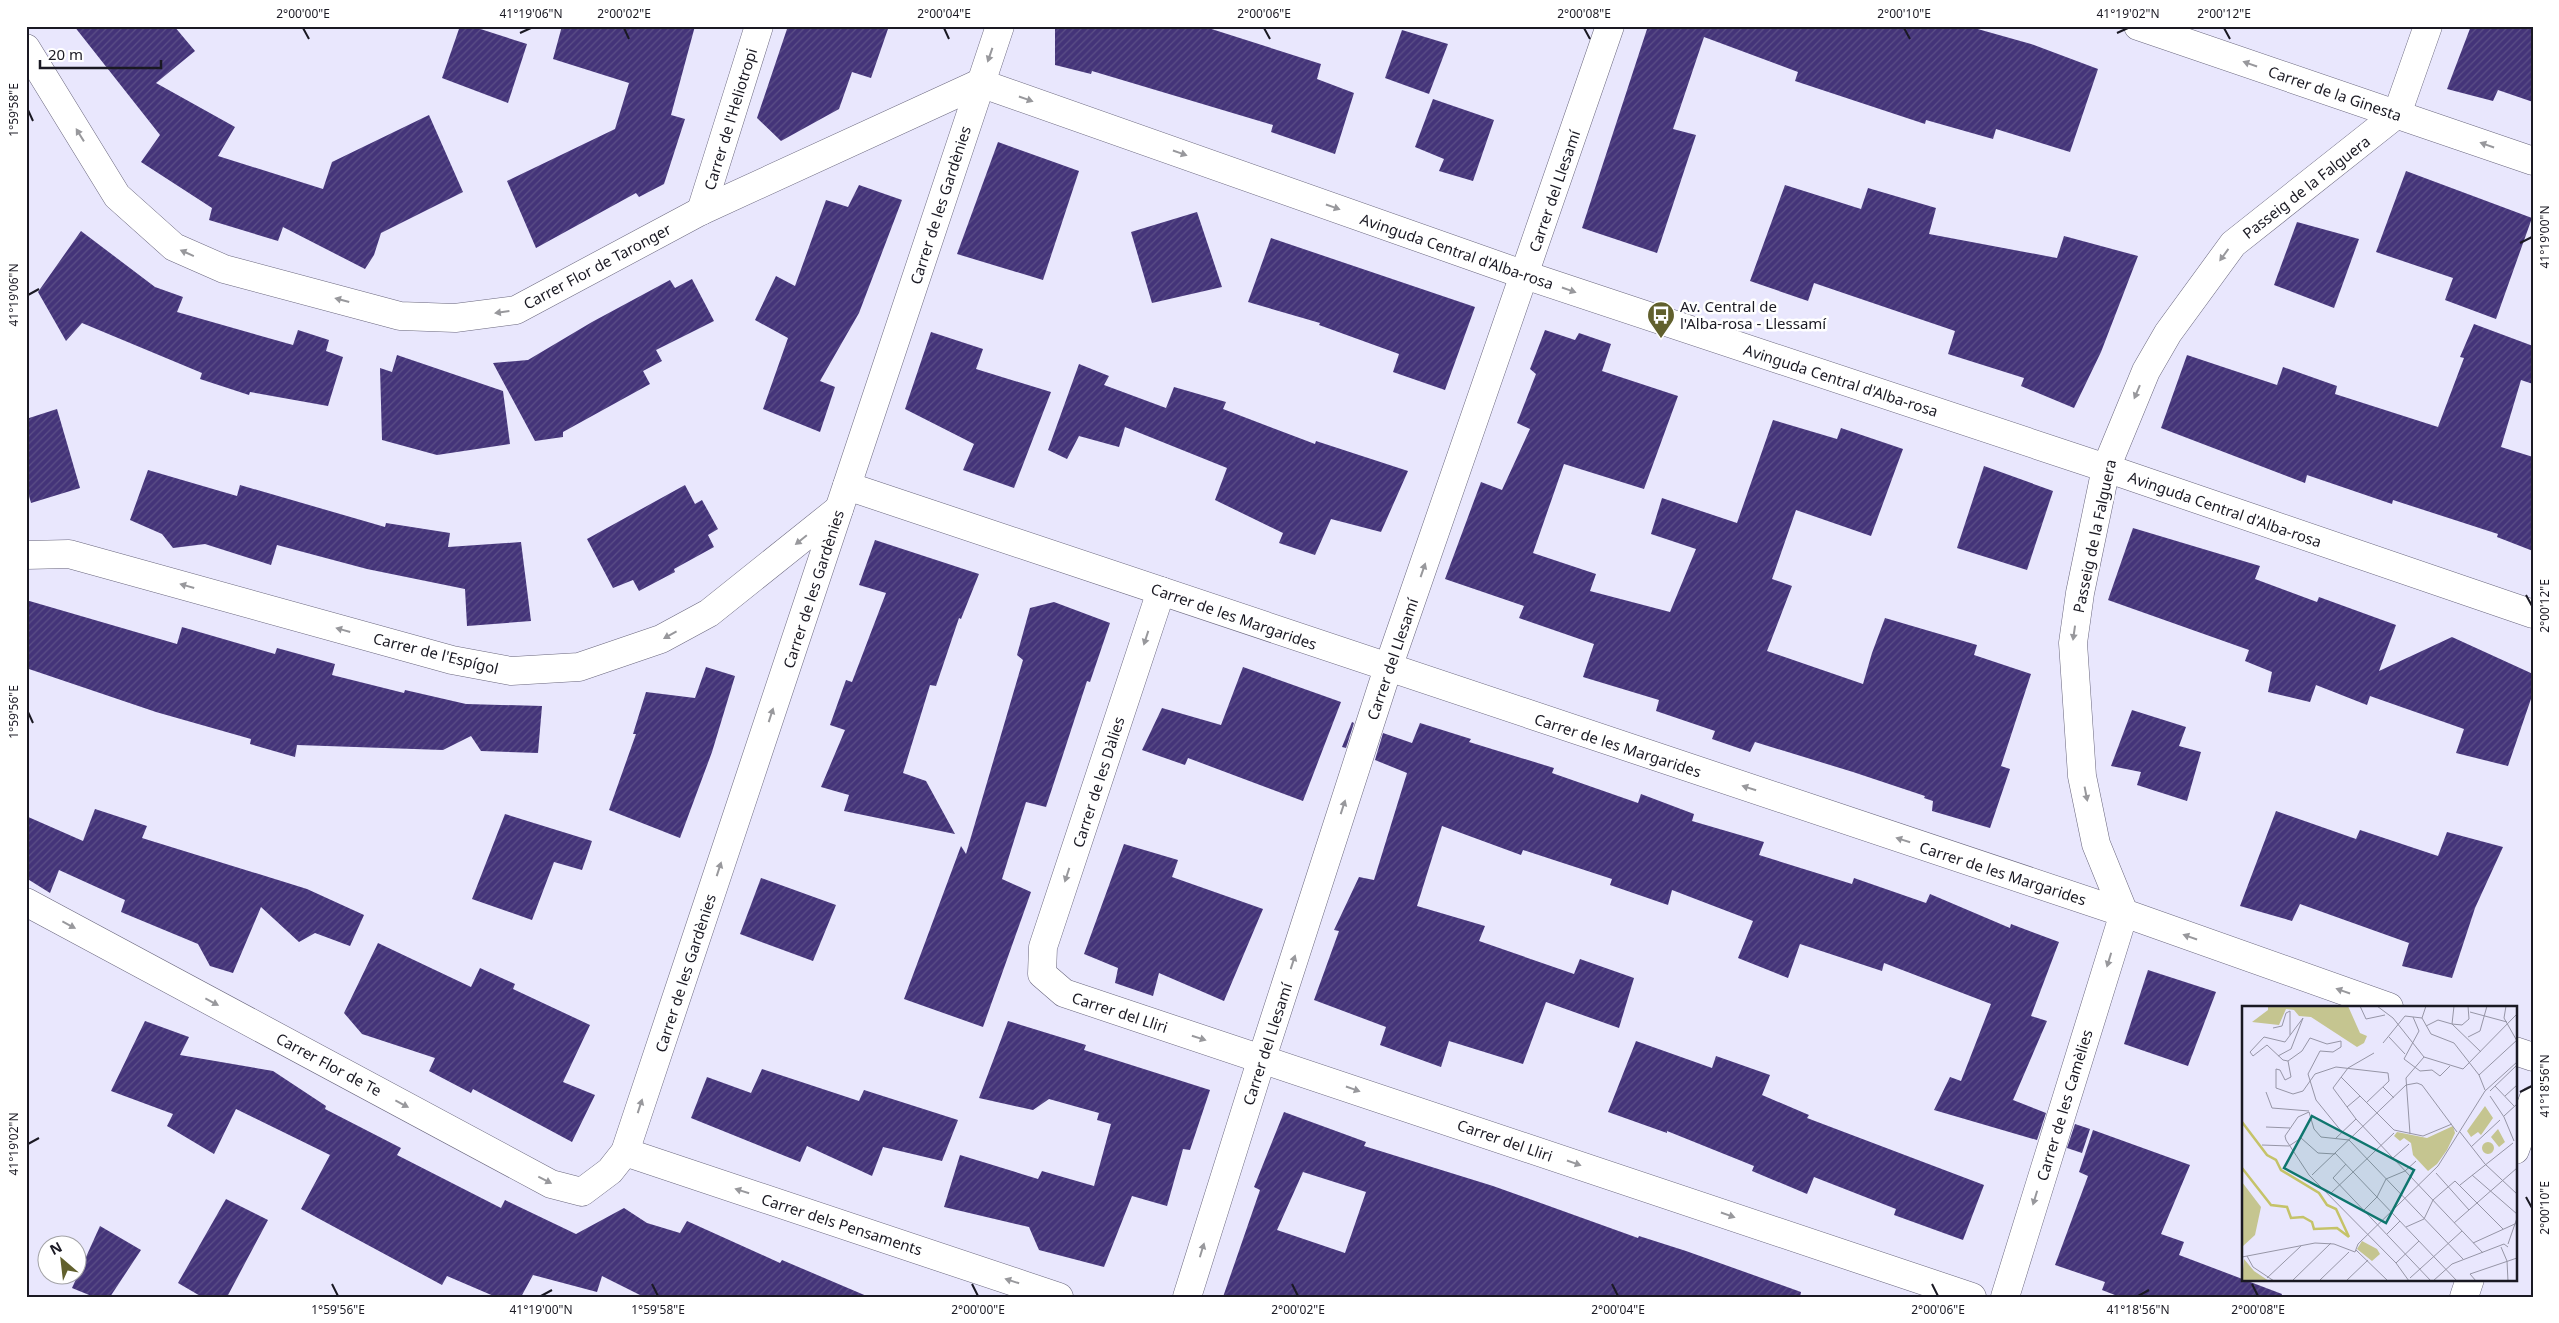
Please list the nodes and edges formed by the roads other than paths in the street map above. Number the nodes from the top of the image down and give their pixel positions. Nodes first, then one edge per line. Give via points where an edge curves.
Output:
1 (759, 26) edge
2 (1000, 26) edge
3 (1610, 26) edge
4 (2138, 26) edge
5 (2428, 26) edge
6 (26, 48) edge
7 (980, 83) junction
8 (2397, 114) junction
9 (2533, 161) edge
10 (701, 211) junction
11 (1525, 275) junction
12 (2106, 468) junction
13 (843, 498) junction
14 (26, 555) edge
15 (1161, 591) junction
16 (2533, 614) edge
17 (1388, 668) junction
18 (26, 902) edge
19 (2124, 913) junction
20 (1042, 974) joint
21 (2386, 1006) edge
22 (2516, 1051) edge
23 (2533, 1057) edge
24 (1262, 1058) junction
25 (2533, 1100) edge
26 (2516, 1147) edge
27 (625, 1152) junction
28 (2470, 1280) edge
29 (1059, 1297) edge
30 (1187, 1297) edge
31 (1972, 1297) edge
32 (2005, 1297) edge
33 (2464, 1297) edge

1 - 10 street, Carrer de l'Heliotropi
2 -> 7 street, Carrer de les Gardènies
3 - 11 street, Carrer del Llesamí
8 -> 4 street, Carrer de la Ginesta
5 - 8 street
10 -> 6 street, Carrer Flor de Taronger via 516,310 454,318 400,316 224,269 174,246 118,196
7 - 10 street, Carrer Flor de Taronger
7 -> 11 street, Avinguda Central d'Alba-rosa
7 - 13 street, Carrer de les Gardènies
9 -> 8 street, Carrer de la Ginesta
8 -> 12 street, Passeig de la Falguera via 2233,244 2168,333 2146,371
11 -> 12 street, Avinguda Central d'Alba-rosa
17 -> 11 street, Carrer del Llesamí
12 - 16 street, Avinguda Central d'Alba-rosa
12 -> 19 street, Passeig de la Falguera via 2073,643 2082,776 2096,844
13 -> 14 street, Carrer de l'Espígol via 709,613 661,639 579,667 511,671 452,660 69,554
13 - 15 street, Carrer de les Margarides
27 -> 13 street, Carrer de les Gardènies
15 - 17 street, Carrer de les Margarides
15 -> 20 street, Carrer de les Dàlies via 1043,947
19 -> 17 street, Carrer de les Margarides
24 -> 17 street, Carrer del Llesamí
18 -> 27 street, Carrer Flor de Te via 551,1184 582,1192 610,1171
21 -> 19 street, Carrer de les Margarides
19 -> 32 street, Carrer de les Camèlies
20 -> 24 street, Carrer del Lliri via 1064,993
22 - 23 street
30 -> 24 street, Carrer del Llesamí
24 -> 31 street, Carrer del Lliri
25 - 26 street
29 -> 27 street, Carrer dels Pensaments
28 - 33 street

